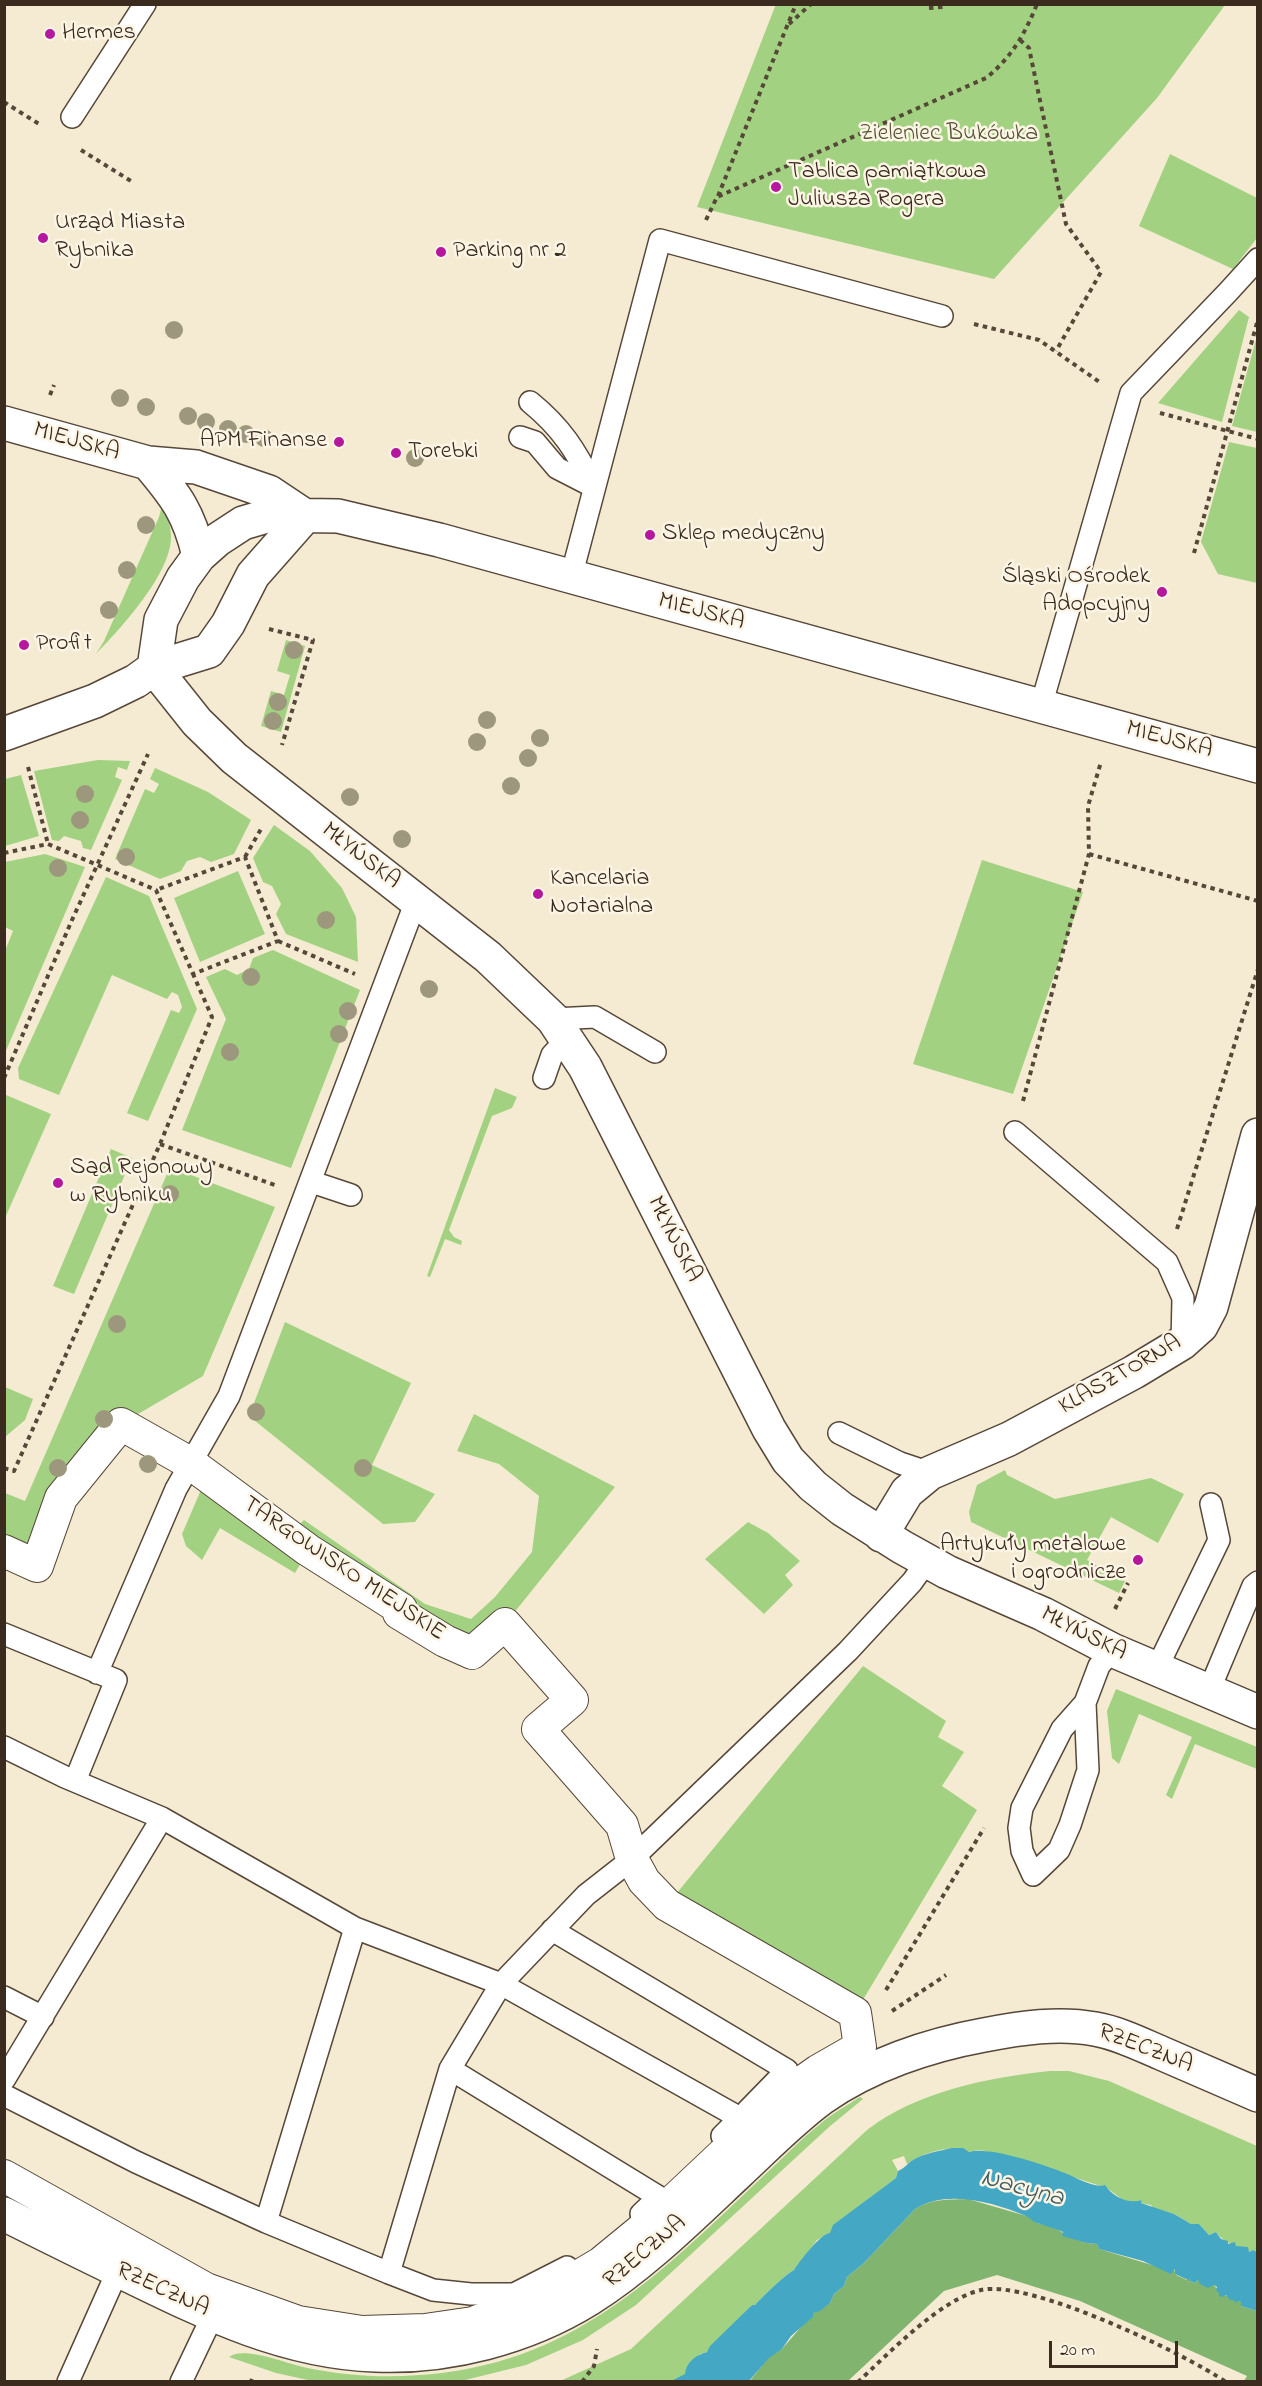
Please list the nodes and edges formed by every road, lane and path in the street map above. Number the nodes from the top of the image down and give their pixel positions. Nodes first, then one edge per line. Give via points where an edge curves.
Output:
1 (145, 4) edge
2 (796, 4) edge
3 (811, 4) edge
4 (947, 4) edge
5 (1037, 4) edge
6 (929, 8) dead end
7 (788, 25) junction
8 (1020, 40) junction
9 (72, 117) dead end
10 (717, 197) junction
11 (697, 251) junction
12 (1257, 259) edge
13 (942, 316) dead end
14 (1257, 319) edge
15 (1056, 351) dead end
16 (54, 385) dead end
17 (50, 396) dead end
18 (531, 402) dead end
19 (4, 423) edge
20 (520, 437) dead end
21 (148, 463) junction
22 (594, 487) junction
23 (305, 516) junction
24 (1194, 553) dead end
25 (199, 556) junction
26 (571, 577) junction
27 (269, 629) dead end
28 (154, 668) junction
29 (1041, 706) junction
30 (286, 733) dead end
31 (4, 734) edge
32 (148, 754) dead end
33 (1256, 761) edge
34 (1101, 762) dead end
35 (27, 763) dead end
36 (258, 833) dead end
37 (48, 844) junction
38 (4, 853) edge
39 (1089, 854) junction
40 (245, 857) junction
41 (99, 865) junction
42 (156, 890) junction
43 (416, 901) junction
44 (1257, 901) edge
45 (278, 942) junction
46 (1257, 969) edge
47 (193, 974) junction
48 (357, 975) dead end
49 (560, 1029) junction
50 (655, 1052) dead end
51 (4, 1078) edge
52 (544, 1078) dead end
53 (1015, 1132) joint
54 (1257, 1136) edge
55 (160, 1144) junction
56 (312, 1182) junction
57 (283, 1188) dead end
58 (351, 1195) dead end
59 (1167, 1262) junction
60 (1182, 1343) junction
61 (839, 1433) dead end
62 (190, 1462) junction
63 (4, 1468) edge
64 (930, 1473) junction
65 (1211, 1504) dead end
66 (881, 1535) junction
67 (4, 1551) edge
68 (927, 1561) junction
69 (1257, 1582) edge
70 (1128, 1583) dead end
71 (1110, 1618) dead end
72 (4, 1634) edge
73 (1112, 1650) junction
74 (1156, 1670) junction
75 (97, 1673) junction
76 (1208, 1693) junction
77 (1085, 1703) junction
78 (1257, 1712) edge
79 (4, 1747) edge
80 (75, 1781) junction
81 (162, 1818) junction
82 (987, 1823) dead end
83 (632, 1859) junction
84 (356, 1928) junction
85 (552, 1930) junction
86 (501, 1984) junction
87 (4, 1996) edge
88 (880, 1999) dead end
89 (42, 2017) junction
90 (450, 2069) junction
91 (6, 2073) edge
92 (1257, 2095) edge
93 (4, 2096) edge
94 (740, 2118) junction
95 (4, 2176) edge
96 (659, 2197) junction
97 (4, 2214) edge
98 (266, 2222) junction
99 (118, 2270) junction
100 (388, 2273) junction
101 (213, 2315) junction
102 (597, 2349) dead end
103 (68, 2382) edge
104 (181, 2382) edge
105 (582, 2382) edge
106 (858, 2382) edge
107 (1226, 2382) edge

1 - 9 lane
2 - 7 path
3 - 7 path
4 - 6 path
5 - 8 path
7 - 10 path
8 - 10 path via 1003,64 969,87
8 - 15 path via 1029,48 1066,224 1101,272
10 - 11 path via 707,215
11 - 13 lane
11 - 22 lane via 660,240
12 - 29 lane via 1131,393
14 - 24 path
16 - 17 path
18 - 22 lane via 575,449
19 - 21 street, MIEJSKA
20 - 22 lane via 535,442 557,468
21 - 23 street, MIEJSKA via 196,467 269,492
21 - 25 street, MIEJSKA via 185,511
22 - 26 lane
23 - 25 street via 270,515 243,523
23 - 26 street, MIEJSKA via 356,519
23 - 28 street via 253,575 209,651
25 - 28 street via 161,620
26 - 29 street, MIEJSKA
27 - 30 path via 313,640
28 - 31 street via 95,701
28 - 43 street, MŁYŃSKA via 197,722 234,758
29 - 33 street, MIEJSKA
32 - 41 path
34 - 39 path via 1088,806
35 - 37 path
36 - 40 path
37 - 38 path
37 - 41 path
39 - 44 path
39 - 53 path
40 - 42 path
40 - 45 path
41 - 42 path
41 - 51 path
42 - 47 path
43 - 49 street, MŁYŃSKA via 488,957
43 - 56 lane
45 - 47 path
45 - 48 path
46 - 59 path
47 - 55 path via 212,1017
49 - 50 lane via 595,1017
49 - 52 lane
49 - 66 street, MŁYŃSKA via 585,1067 781,1450 813,1486
53 - 59 lane
54 - 60 street, KLASZTORNA via 1211,1307 1201,1326
55 - 57 path
55 - 63 path via 14,1472
56 - 58 lane
56 - 62 lane via 230,1396
59 - 60 lane via 1183,1298
60 - 64 street, KLASZTORNA via 1009,1439
61 - 64 lane
62 - 67 street, TARGOWISKO MIEJSKIE via 121,1424 61,1498 37,1566
62 - 75 lane
62 - 83 street, TARGOWISKO MIEJSKIE via 308,1550 445,1641 472,1653 505,1624 572,1700 538,1729 621,1825
64 - 66 street, KLASZTORNA via 907,1492
65 - 74 lane via 1219,1540
66 - 68 street, MŁYŃSKA
68 - 73 street, MŁYŃSKA
68 - 83 lane via 848,1651
69 - 76 lane
70 - 71 path
72 - 75 lane
73 - 74 street, MŁYŃSKA
73 - 77 lane via 1100,1666
74 - 76 street, MŁYŃSKA
75 - 80 lane via 116,1680
76 - 78 street, MŁYŃSKA
77 - 77 lane via 1062,1729 1022,1808 1022,1851 1033,1875 1059,1850 1088,1770
79 - 80 lane
80 - 81 lane
81 - 84 lane
81 - 89 lane
82 - 88 path
83 - 85 lane via 586,1895
83 - 95 street, TARGOWISKO MIEJSKIE via 644,1881 667,1905 855,2013 860,2047 791,2090 626,2244 584,2275 547,2295 473,2323 425,2330 362,2332 298,2322 206,2289
84 - 86 lane
84 - 98 lane
85 - 86 lane
85 - 94 lane via 787,2070
86 - 90 lane
86 - 94 lane
87 - 89 lane
89 - 91 lane
90 - 96 lane
90 - 100 lane
92 - 101 street, RZECZNA via 1094,2028 1026,2028 967,2038 893,2062 832,2091 624,2274 574,2307 506,2337 429,2354 357,2354 288,2342
93 - 98 lane
94 - 96 lane
96 - 100 lane via 576,2262 514,2294 471,2295 433,2290
97 - 99 street, RZECZNA
98 - 100 lane
99 - 101 street, RZECZNA
99 - 103 lane
101 - 104 lane
102 - 105 path via 594,2366
106 - 107 path via 950,2302 996,2287 1038,2296 1130,2332 1187,2357

